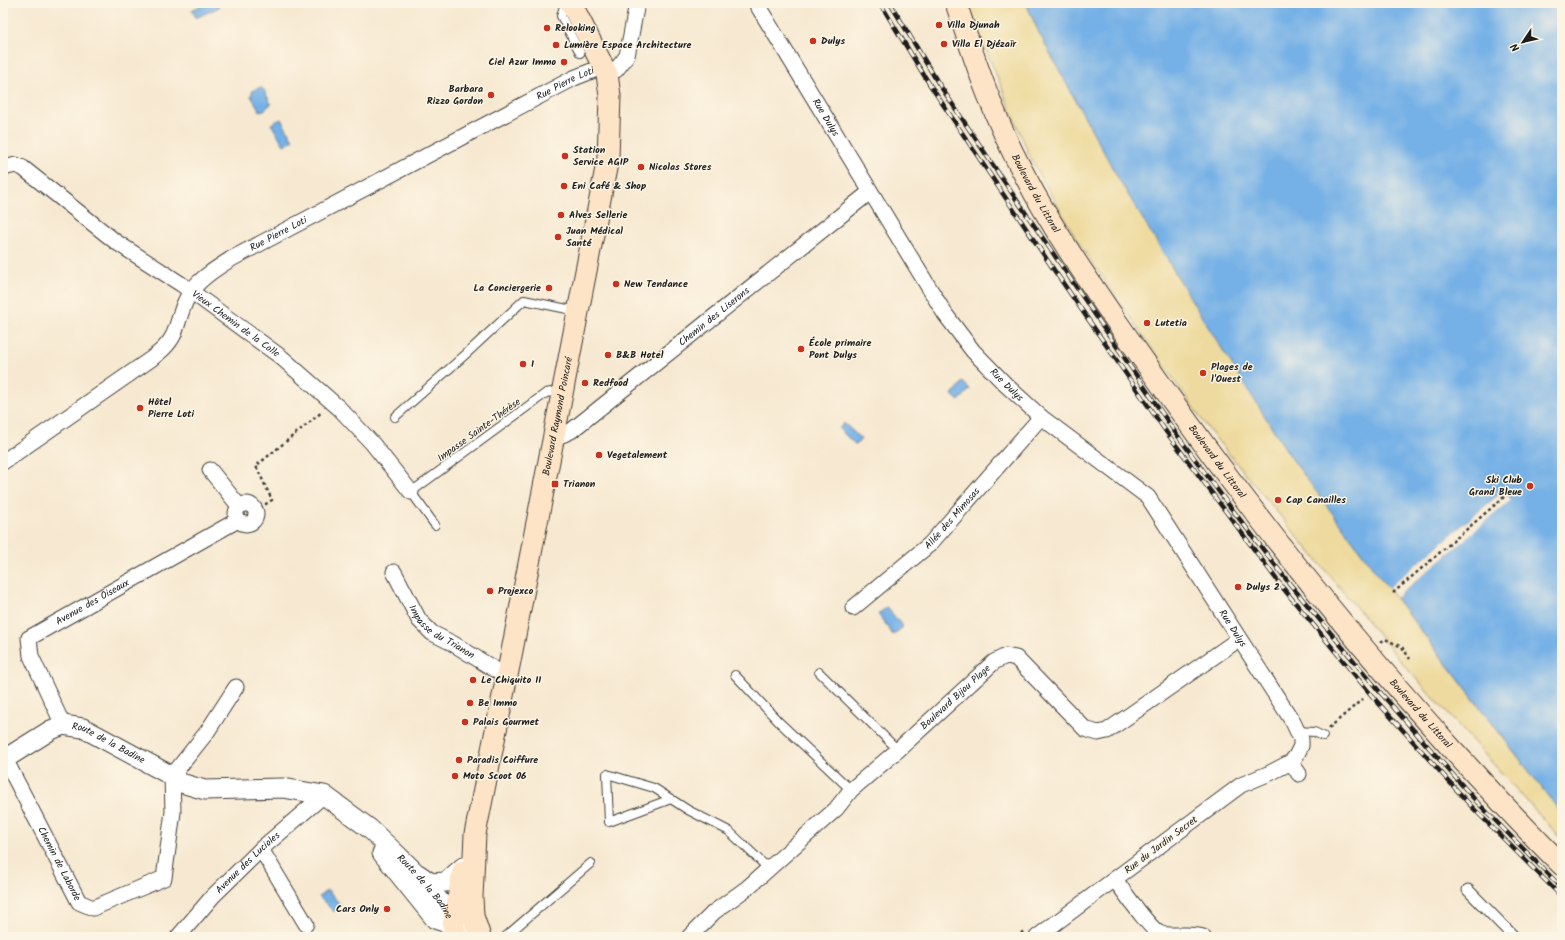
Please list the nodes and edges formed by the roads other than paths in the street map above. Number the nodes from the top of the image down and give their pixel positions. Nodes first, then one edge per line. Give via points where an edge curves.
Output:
1 (565, 3) edge
2 (571, 3) edge
3 (637, 3) edge
4 (756, 3) edge
5 (956, 3) edge
6 (580, 53) dead end
7 (605, 70) junction
8 (3, 168) edge
9 (870, 192) junction
10 (191, 291) junction
11 (578, 312) junction
12 (562, 390) junction
13 (395, 417) dead end
14 (1041, 417) junction
15 (554, 435) junction
16 (3, 462) edge
17 (210, 470) dead end
18 (411, 492) junction
19 (256, 511) road end
20 (238, 513) junction
21 (435, 525) dead end
22 (394, 572) dead end
23 (853, 608) dead end
24 (1239, 638) junction
25 (819, 672) dead end
26 (507, 674) junction
27 (735, 675) dead end
28 (236, 687) dead end
29 (63, 725) junction
30 (1298, 731) junction
31 (1325, 733) road end
32 (898, 750) junction
33 (4, 760) edge
34 (172, 776) junction
35 (852, 790) junction
36 (324, 795) junction
37 (671, 799) junction
38 (355, 819) junction
39 (475, 834) junction
40 (261, 849) junction
41 (591, 863) dead end
42 (774, 864) junction
43 (1562, 865) edge
44 (463, 867) junction
45 (412, 869) junction
46 (1115, 880) junction
47 (1468, 890) dead end
48 (473, 909) junction
49 (306, 924) dead end
50 (455, 931) edge
51 (178, 937) edge
52 (471, 937) edge
53 (480, 937) edge
54 (504, 937) edge
55 (689, 937) edge
56 (1037, 937) edge
57 (1203, 937) edge
58 (1514, 937) edge

1 - 6 lane via 561,16
2 - 7 main road, Boulevard Raymond Poincaré
3 - 7 street, Rue Pierre Loti via 627,56 616,70
4 - 9 street, Rue Dulys
5 - 43 main road, Boulevard du Littoral via 979,74 1023,174 1062,240 1146,364 1213,458 1308,582 1404,696 1491,792
7 - 10 street, Rue Pierre Loti via 574,78 231,259 207,275
7 - 11 main road, Boulevard Raymond Poincaré via 610,103 608,158
8 - 10 street, Vieux Chemin de la Colle via 16,165 23,168 116,242
9 - 14 street, Rue Dulys via 945,314 973,351
9 - 15 street, Chemin des Liserons via 571,431
10 - 16 street, Rue Pierre Loti via 182,308 174,334 166,347
10 - 18 street, Vieux Chemin de la Colle via 280,357 334,404 372,443
11 - 12 main road, Boulevard Raymond Poincaré
11 - 13 lane via 524,300
12 - 15 main road, Boulevard Raymond Poincaré
12 - 18 lane, Impasse Sainte-Thérèse via 546,393
14 - 23 street, Allée des Mimosas via 930,544
14 - 24 street, Rue Dulys via 1148,497
15 - 26 main road, Boulevard Raymond Poincaré
17 - 20 street
18 - 21 lane, Vieux Chemin de la Colle
19 - 20 street via 254,519 246,524
20 - 29 street, Avenue des Oiseaux via 29,638 31,656
22 - 26 street, Impasse du Trianon via 419,620 432,633
24 - 30 street, Rue Dulys
24 - 32 street, Boulevard Bijou Plage via 1107,731 1098,733 1085,729 1016,658 1006,656 994,662
25 - 32 lane
26 - 39 main road, Boulevard Raymond Poincaré
27 - 35 lane via 778,721
28 - 34 street via 207,732
29 - 33 street, Route de la Badine
29 - 34 street, Route de la Badine via 83,728
30 - 31 lane
30 - 46 street, Rue du Jardin Secret via 1301,746 1296,756 1295,768 1270,773 1241,785
32 - 35 street, Boulevard Bijou Plage
33 - 34 street, Chemin de Laborde via 79,902 93,908 164,878 173,812
34 - 36 street, Route de la Badine via 181,783 205,790 283,788
35 - 42 street, Boulevard Bijou Plage via 836,809
36 - 38 street, Route de la Badine
36 - 40 street, Avenue des Lucioles
37 - 37 lane via 654,788 607,774 609,822
37 - 42 lane via 729,831
38 - 45 street, Route de la Badine via 370,829
38 - 50 street, Route de la Badine via 434,919
39 - 44 main road, Boulevard Raymond Poincaré
39 - 48 main road, Boulevard Raymond Poincaré
40 - 49 street
40 - 51 street, Avenue des Lucioles
41 - 54 lane
42 - 55 street, Boulevard Bijou Plage via 714,912
44 - 45 street via 446,882 431,883
44 - 50 main road, Boulevard Raymond Poincaré
45 - 50 street, Route de la Badine via 442,904
46 - 56 street, Rue du Jardin Secret
46 - 57 street via 1146,921 1159,933
47 - 58 street
48 - 50 street via 463,916
48 - 53 main road
50 - 52 street via 465,930

